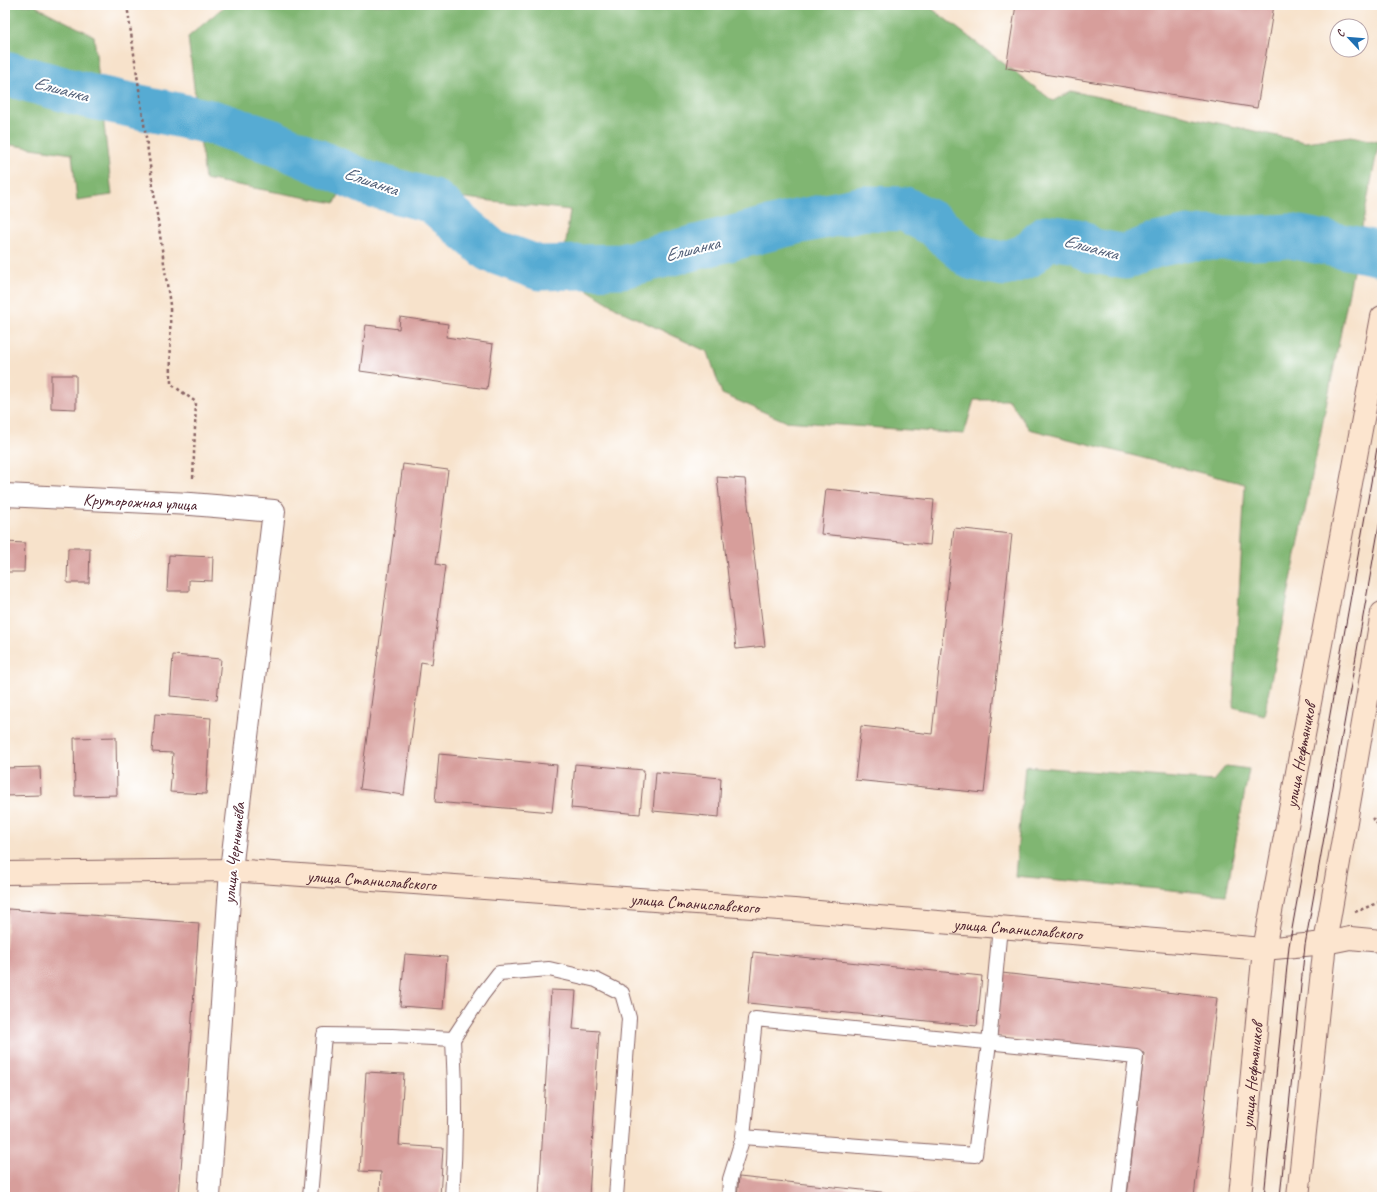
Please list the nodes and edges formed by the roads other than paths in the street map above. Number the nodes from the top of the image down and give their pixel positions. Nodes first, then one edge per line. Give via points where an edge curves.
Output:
1 (1382, 317) edge
2 (5, 495) edge
3 (274, 511) joint
4 (1382, 613) edge
5 (231, 870) junction
6 (5, 873) edge
7 (1000, 927) junction
8 (1382, 941) edge
9 (1325, 943) junction
10 (1264, 949) junction
11 (453, 1039) junction
12 (989, 1043) junction
13 (743, 1136) junction
14 (209, 1197) edge
15 (310, 1197) edge
16 (452, 1197) edge
17 (616, 1197) edge
18 (729, 1197) edge
19 (1119, 1197) edge
20 (1240, 1197) edge
21 (1298, 1197) edge

1 - 10 main road, улица Нефтяников
2 - 3 street, Круторожная улица via 192,504
3 - 5 street, улица Чернышёва
4 - 9 main road
5 - 6 main road, улица Станиславского
5 - 7 main road, улица Станиславского
5 - 14 street, улица Чернышёва
7 - 10 main road, улица Станиславского
7 - 12 lane
8 - 9 main road, улица Станиславского via 1350,938
9 - 10 main road, улица Станиславского
9 - 21 main road
10 - 20 main road, улица Нефтяников
11 - 15 lane via 324,1035
11 - 16 lane via 455,1068
11 - 17 lane via 499,973 550,969 596,980 622,993 629,1018
12 - 13 lane via 975,1155
12 - 13 lane via 755,1019
12 - 19 lane via 1136,1057
13 - 18 lane via 730,1179

